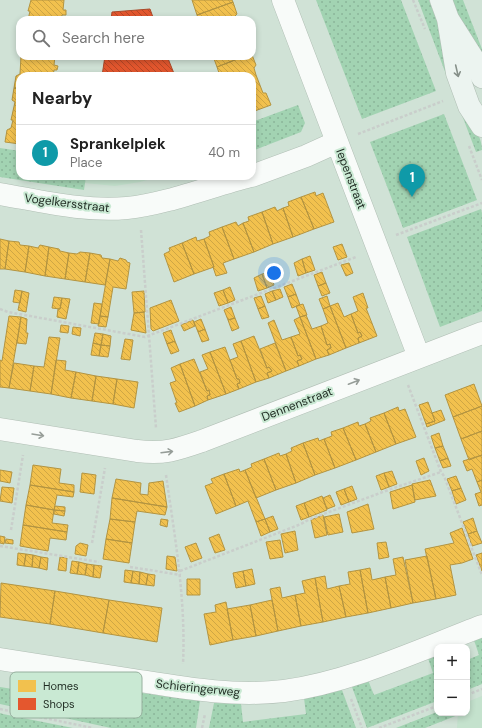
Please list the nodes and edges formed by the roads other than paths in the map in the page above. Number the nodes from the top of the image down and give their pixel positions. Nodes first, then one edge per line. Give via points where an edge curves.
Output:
1 (283, 0) edge
2 (444, 9) edge
3 (482, 77) edge
4 (482, 126) edge
5 (337, 142) junction
6 (256, 174) edge
7 (237, 180) edge
8 (0, 194) edge
9 (482, 333) edge
10 (419, 357) junction
11 (0, 429) edge
12 (482, 626) edge
13 (0, 659) edge
14 (82, 672) edge
15 (142, 682) edge

1 - 5 street, Iepenstraat
2 - 3 main road
2 -> 4 main road via 457,73 469,106
5 - 6 street, Vogelkersstraat
5 - 10 street, Iepenstraat via 367,250
7 - 8 street, Vogelkersstraat via 127,208 89,208
9 - 10 street, Dennenstraat
11 -> 10 street, Dennenstraat via 154,453 173,451
12 - 15 street, Schieringerweg via 362,672 284,691 224,693
13 - 14 street, Schieringerweg

